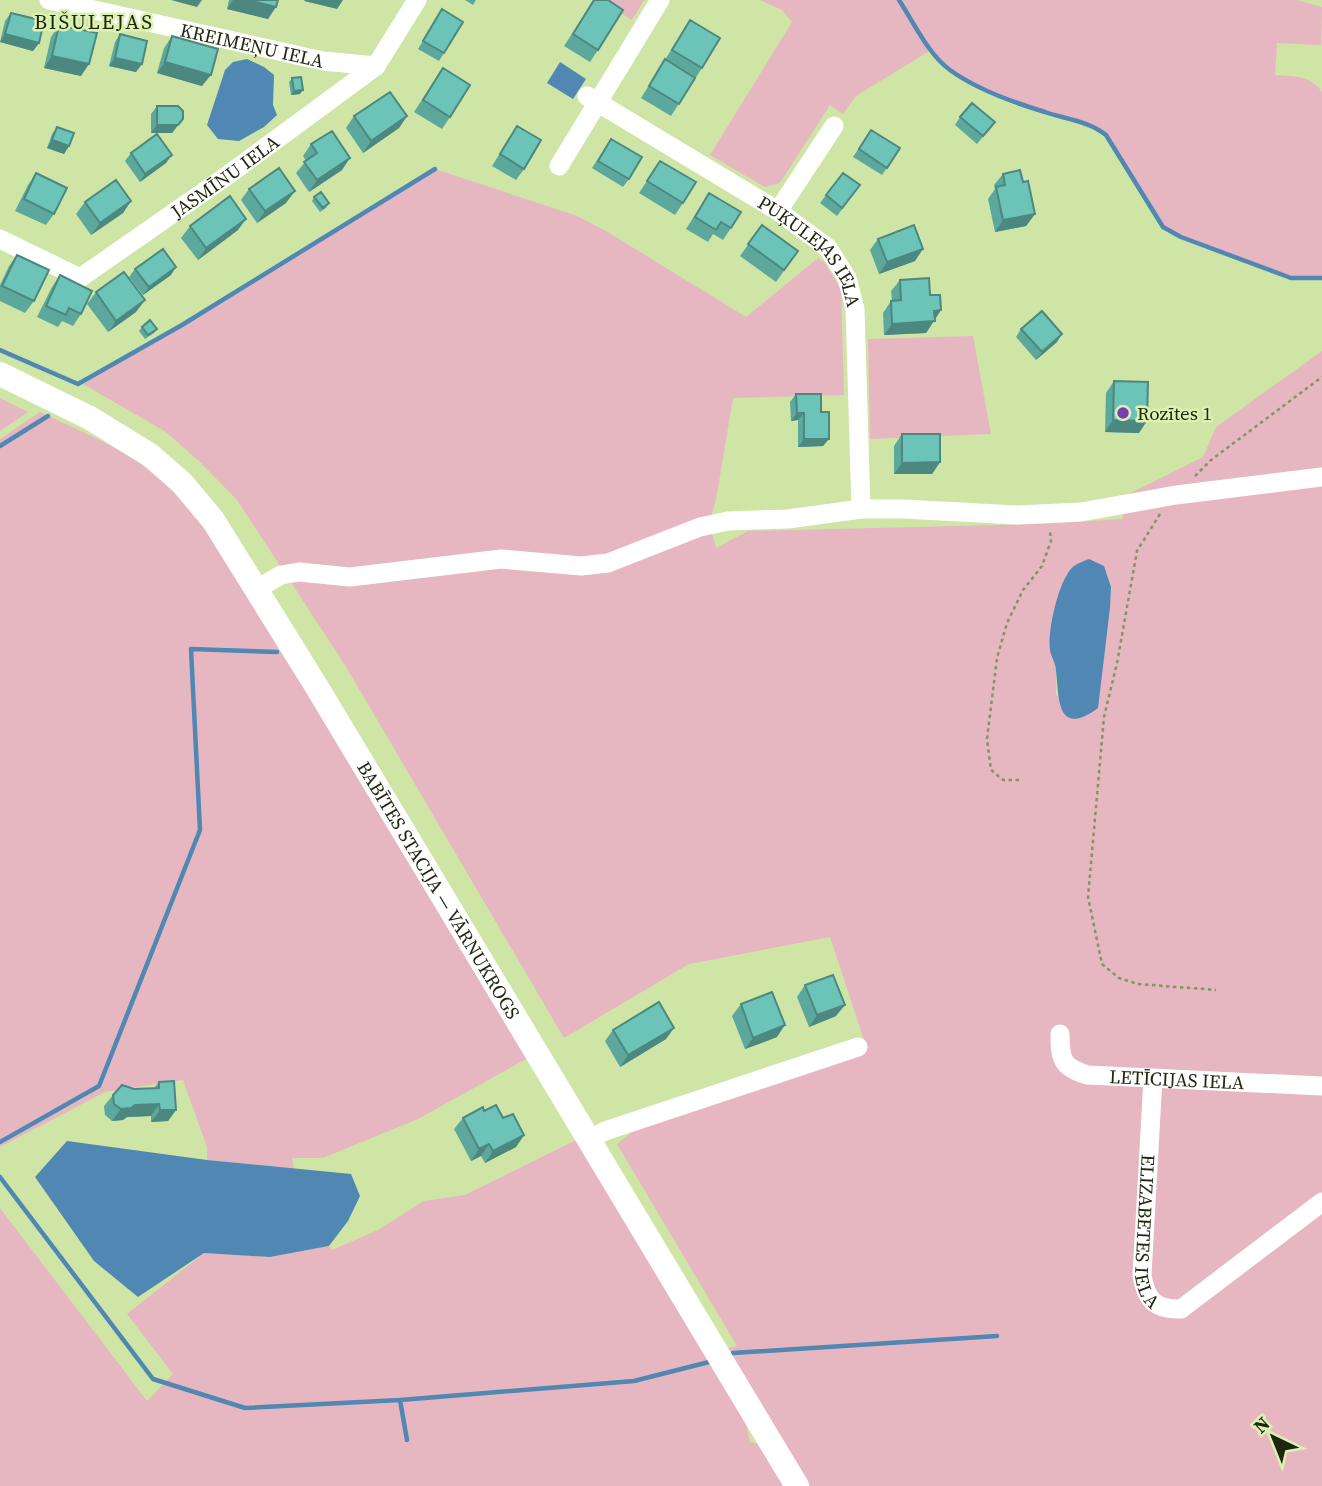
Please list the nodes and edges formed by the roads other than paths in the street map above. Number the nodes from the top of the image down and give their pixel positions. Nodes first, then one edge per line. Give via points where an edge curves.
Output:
1 (49, 0) edge
2 (417, 0) edge
3 (660, 0) edge
4 (323, 61) junction
5 (376, 66) junction
6 (331, 99) junction
7 (593, 99) junction
8 (834, 126) dead end
9 (558, 166) dead end
10 (778, 211) junction
11 (0, 239) edge
12 (0, 374) edge
13 (1322, 477) edge
14 (861, 509) junction
15 (257, 589) junction
16 (1060, 1034) dead end
17 (858, 1047) dead end
18 (1153, 1077) junction
19 (1322, 1086) edge
20 (589, 1140) junction
21 (1322, 1202) edge
22 (797, 1486) edge

1 - 4 street, KREIMEŅU IELA
2 - 5 street, JASMĪNU IELA
3 - 7 street
4 - 5 street, KREIMEŅU IELA
4 - 6 street
5 - 6 street, JASMĪNU IELA
6 - 11 street, JASMĪNU IELA via 80,278
7 - 9 street
7 - 10 street, PUĶULEJAS IELA
8 - 10 street
10 - 14 street, PUĶULEJAS IELA via 828,247 847,278 855,309
12 - 15 main road, BABĪTES STACIJA — VĀRNUKROGS via 90,418 150,455 213,520
13 - 14 street via 1081,512 1017,515
14 - 15 street via 700,527 608,564 501,559 350,577 299,572 281,575
15 - 20 main road, BABĪTES STACIJA — VĀRNUKROGS
16 - 18 street, LETĪCIJAS IELA via 1064,1063 1074,1071
17 - 20 street
18 - 19 street, LETĪCIJAS IELA
18 - 21 street, ELIZABETES IELA via 1142,1275 1145,1292 1154,1303 1181,1308
20 - 22 main road, BABĪTES STACIJA — VĀRNUKROGS

